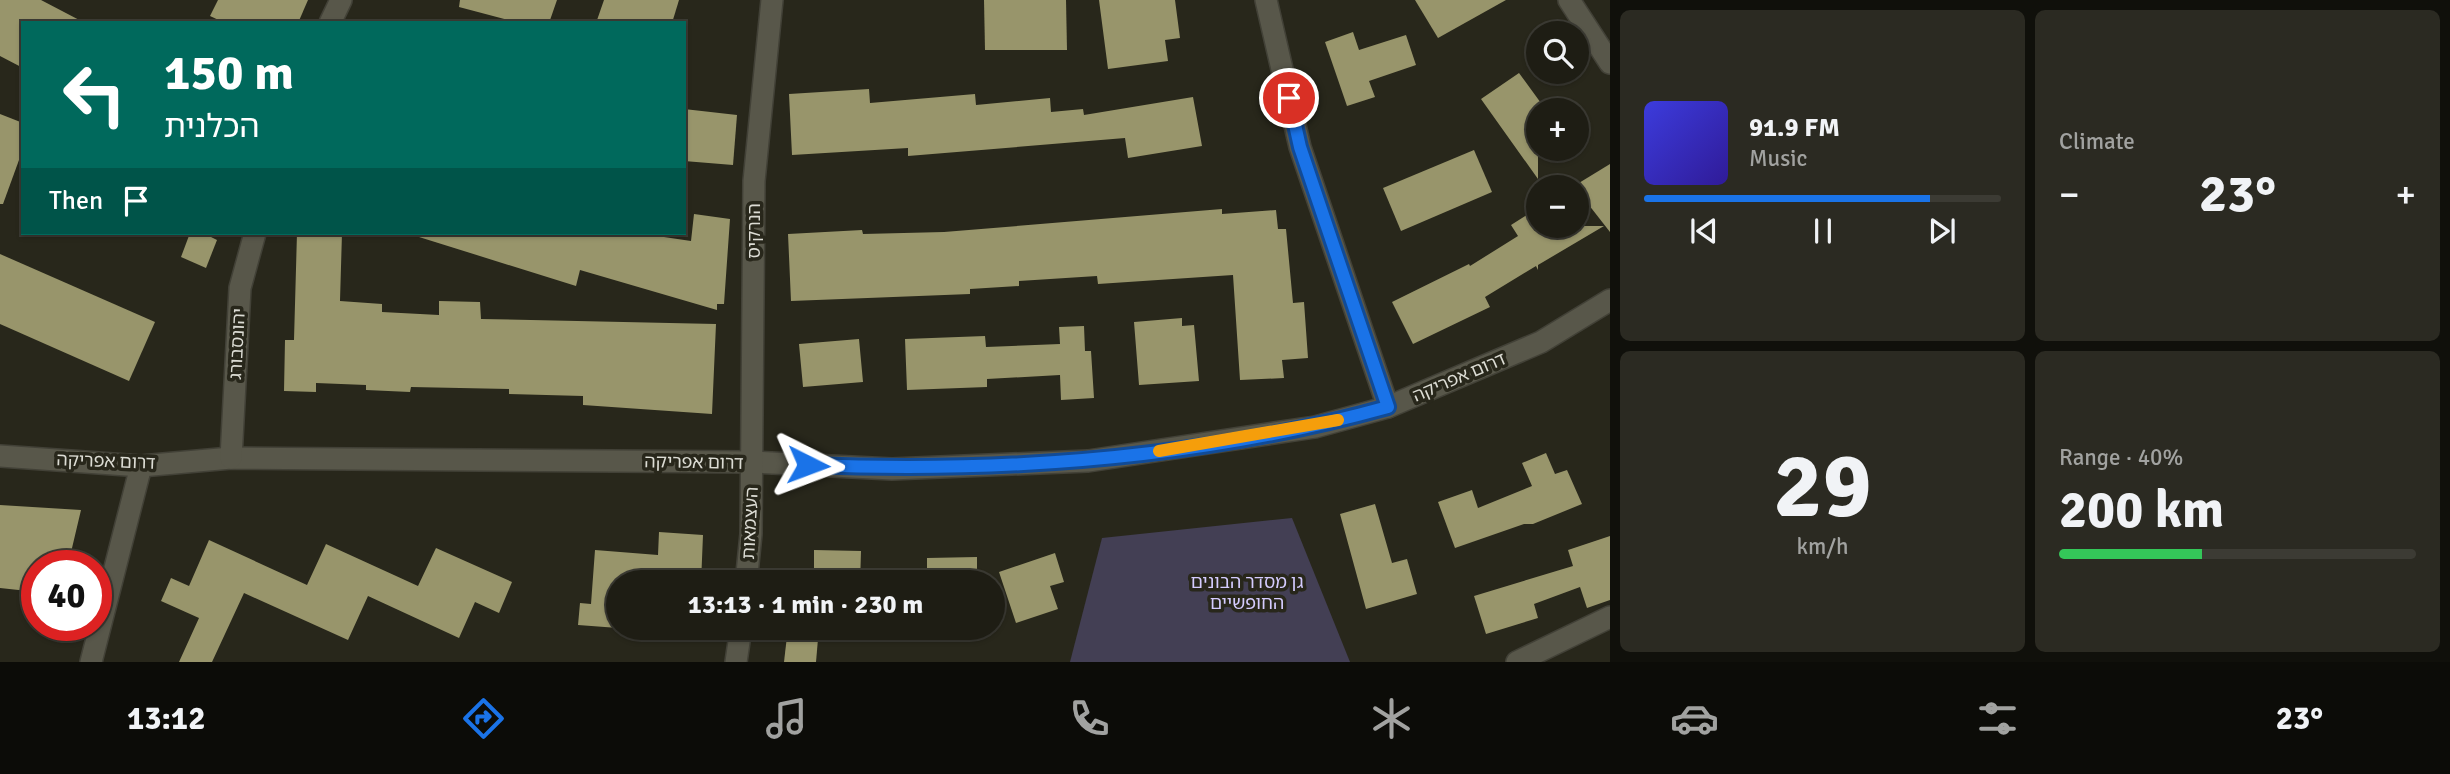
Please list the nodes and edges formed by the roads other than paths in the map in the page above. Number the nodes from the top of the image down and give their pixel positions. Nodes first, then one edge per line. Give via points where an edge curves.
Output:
1 (341, 0) edge
2 (772, 0) edge
3 (1266, 0) edge
4 (1569, 0) edge
5 (331, 21) edge
6 (1610, 63) edge
7 (254, 235) edge
8 (1610, 300) edge
9 (1388, 407) junction
10 (0, 456) edge
11 (231, 457) junction
12 (752, 462) junction
13 (141, 466) junction
14 (747, 570) edge
15 (1610, 617) edge
16 (739, 640) edge
17 (90, 662) edge
18 (736, 662) edge
19 (1517, 662) edge

1 - 5 street
2 - 12 street, הנרקיס via 754,181
3 - 9 street via 1300,147
4 - 6 street
7 - 11 street, יהונסבורג via 240,288
8 - 9 street, דרום אפריקה via 1541,342
9 - 12 street, דרום אפריקה via 1315,427 1088,461 892,469
10 - 13 street, דרום אפריקה
11 - 12 street, דרום אפריקה
11 - 13 street, דרום אפריקה
12 - 14 street, העצמאות
13 - 17 street
15 - 19 street
16 - 18 street

